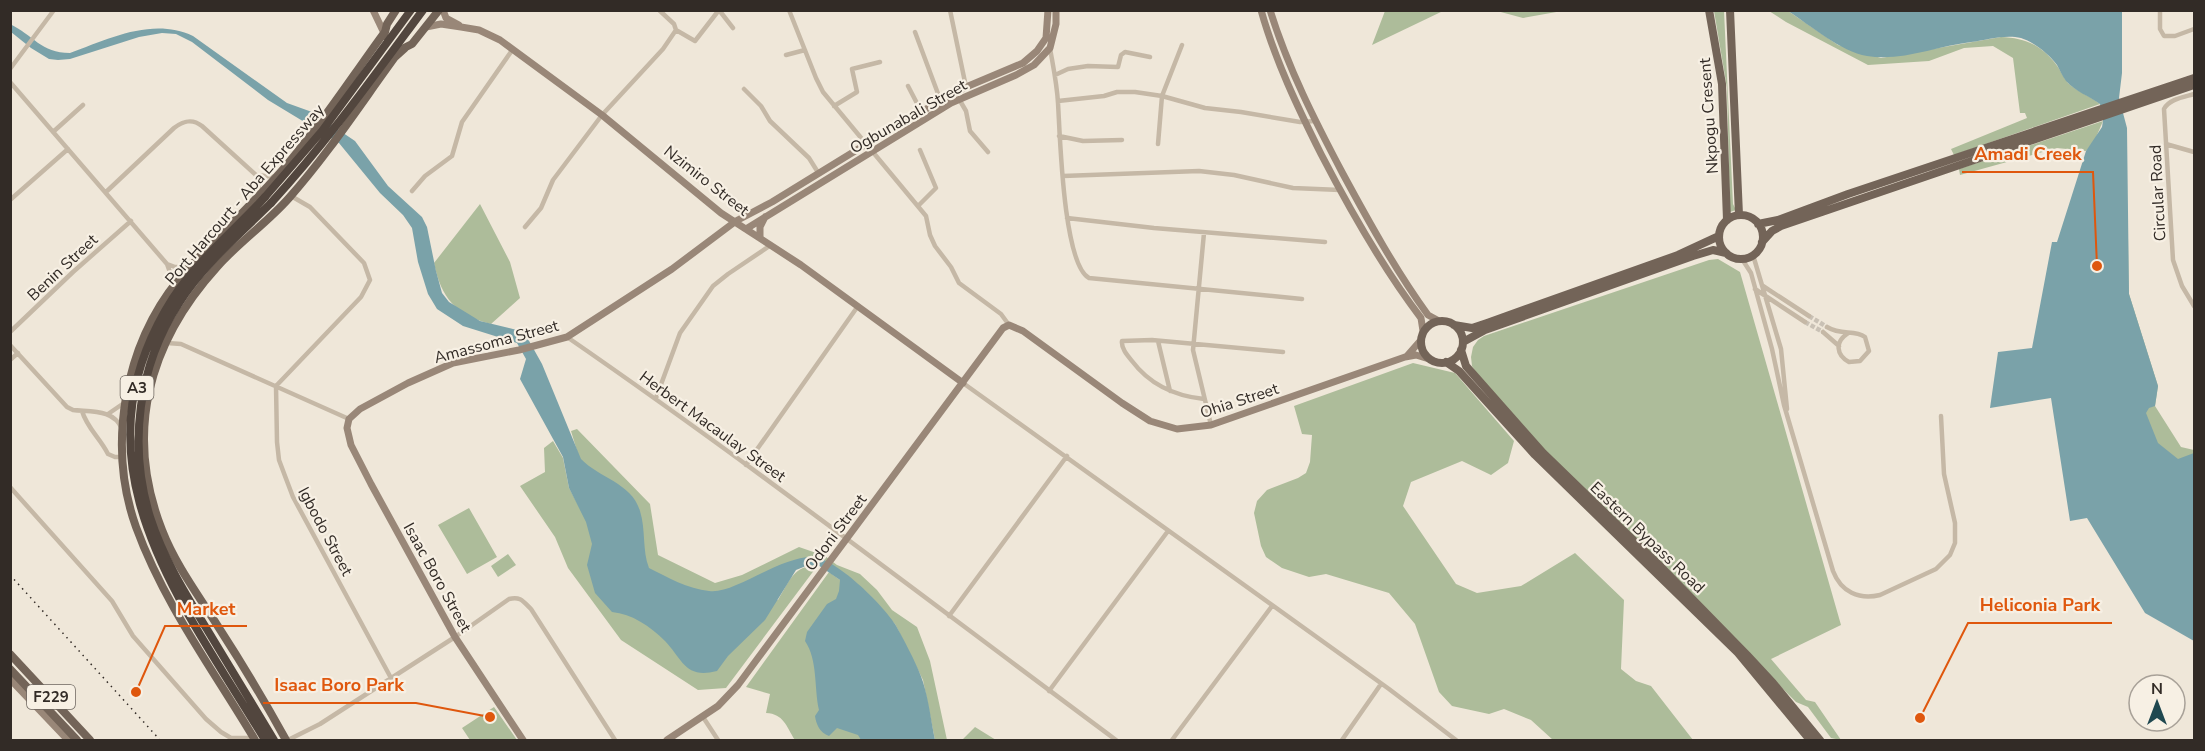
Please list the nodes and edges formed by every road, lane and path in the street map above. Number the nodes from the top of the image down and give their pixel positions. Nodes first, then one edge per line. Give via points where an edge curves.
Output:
1 (54, 10) edge
2 (373, 10) edge
3 (396, 10) edge
4 (411, 10) edge
5 (423, 10) edge
6 (450, 10) edge
7 (659, 10) edge
8 (719, 10) edge
9 (789, 10) edge
10 (950, 10) edge
11 (1048, 10) edge
12 (1056, 10) edge
13 (1261, 10) edge
14 (1270, 10) edge
15 (1709, 10) edge
16 (1730, 10) edge
17 (2160, 10) edge
18 (443, 13) edge
19 (426, 27) junction
20 (461, 27) junction
21 (733, 28) dead end
22 (2194, 29) edge
23 (676, 30) junction
24 (915, 32) dead end
25 (384, 33) junction
26 (1182, 45) dead end
27 (405, 48) junction
28 (1050, 48) junction
29 (513, 49) junction
30 (805, 50) junction
31 (786, 55) dead end
32 (1150, 57) dead end
33 (1040, 60) junction
34 (880, 62) dead end
35 (1052, 64) junction
36 (10, 69) edge
37 (1055, 75) junction
38 (2194, 78) edge
39 (10, 82) edge
40 (2194, 85) edge
41 (908, 86) dead end
42 (966, 87) junction
43 (744, 89) dead end
44 (2194, 94) edge
45 (1162, 96) junction
46 (940, 99) junction
47 (959, 99) junction
48 (1058, 101) junction
49 (2135, 102) junction
50 (82, 105) dead end
51 (834, 106) junction
52 (921, 111) junction
53 (603, 115) junction
54 (2095, 115) junction
55 (1315, 121) junction
56 (1305, 122) junction
57 (53, 132) junction
58 (1059, 136) junction
59 (1122, 140) dead end
60 (867, 144) junction
61 (1158, 144) dead end
62 (2166, 144) junction
63 (68, 149) junction
64 (920, 150) dead end
65 (873, 151) junction
66 (988, 152) dead end
67 (2194, 152) edge
68 (819, 174) junction
69 (255, 175) junction
70 (1063, 176) junction
71 (276, 177) junction
72 (1340, 190) junction
73 (412, 191) dead end
74 (106, 192) junction
75 (291, 196) junction
76 (266, 198) junction
77 (10, 201) edge
78 (918, 206) junction
79 (765, 216) junction
80 (1739, 216) junction
81 (1067, 218) junction
82 (1727, 220) junction
83 (131, 221) junction
84 (736, 221) junction
85 (1758, 224) junction
86 (525, 227) dead end
87 (746, 229) junction
88 (1374, 231) junction
89 (1204, 233) junction
90 (1366, 236) junction
91 (1719, 236) junction
92 (760, 238) junction
93 (1325, 242) dead end
94 (1762, 242) junction
95 (771, 246) junction
96 (1726, 253) junction
97 (1753, 255) junction
98 (1742, 259) junction
99 (206, 263) junction
100 (168, 264) junction
101 (1762, 285) junction
102 (173, 287) junction
103 (1199, 289) junction
104 (1755, 289) junction
105 (1766, 298) junction
106 (1302, 299) dead end
107 (858, 306) junction
108 (2194, 306) edge
109 (1809, 316) tunnel mouth
110 (1439, 321) junction
111 (1805, 322) tunnel mouth
112 (1009, 325) junction
113 (1454, 325) junction
114 (173, 326) junction
115 (1827, 327) tunnel mouth
116 (1424, 331) junction
117 (10, 332) edge
118 (1823, 332) tunnel mouth
119 (1847, 334) junction
120 (567, 337) junction
121 (1421, 340) junction
122 (1158, 341) junction
123 (1463, 342) junction
124 (1194, 343) junction
125 (164, 344) junction
126 (181, 344) junction
127 (10, 345) edge
128 (1839, 346) junction
129 (1461, 350) junction
130 (1283, 352) dead end
131 (18, 353) junction
132 (1405, 357) junction
133 (1429, 358) junction
134 (10, 360) edge
135 (1446, 362) junction
136 (963, 383) junction
137 (276, 386) junction
138 (1170, 391) junction
139 (656, 398) junction
140 (1204, 399) junction
141 (124, 403) junction
142 (82, 411) junction
143 (108, 414) junction
144 (1788, 414) junction
145 (1941, 416) dead end
146 (349, 419) junction
147 (1211, 425) junction
148 (122, 429) junction
149 (1067, 456) junction
150 (123, 457) junction
151 (746, 465) junction
152 (10, 487) edge
153 (1168, 531) junction
154 (846, 537) junction
155 (1272, 606) junction
156 (189, 608) junction
157 (949, 616) junction
158 (455, 637) junction
159 (10, 654) edge
160 (10, 669) edge
161 (31, 674) junction
162 (391, 678) junction
163 (10, 679) edge
164 (23, 681) junction
165 (1381, 684) junction
166 (1049, 691) junction
167 (40, 700) junction
168 (39, 710) junction
169 (703, 717) junction
170 (254, 739) edge
171 (68, 741) edge
172 (77, 741) edge
173 (90, 741) edge
174 (265, 741) edge
175 (274, 741) edge
176 (287, 741) edge
177 (523, 741) edge
178 (615, 741) edge
179 (667, 741) edge
180 (718, 741) edge
181 (1116, 741) edge
182 (1172, 741) edge
183 (1342, 741) edge
184 (1456, 741) edge
185 (1810, 741) edge
186 (1820, 741) edge

1 - 36 street
2 - 25 street
3 - 25 main road
4 - 76 highway, Port Harcourt - Aba Expressway / A3, bridge via 322,131
5 - 76 highway, Port Harcourt - Aba Expressway / A3, bridge via 310,161
6 - 18 street
7 - 23 street
8 - 21 street
8 - 23 street via 695,41
9 - 30 street
10 - 42 street
11 - 42 street, Ogbunabali Street via 1046,38 1031,57
12 - 28 street, Ogbunabali Street
13 - 56 street
14 - 55 street
15 - 82 main road, Nkpogu Cresent via 1722,84
16 - 80 main road, Nkpogu Cresent
17 - 22 street via 2164,36
18 - 19 main road
18 - 20 street
19 - 20 street, Nzimiro Street
19 - 27 main road
20 - 29 street, Nzimiro Street via 488,33
23 - 53 street
24 - 46 street
25 - 27 main road via 389,44
25 - 71 main road via 330,111
26 - 45 street
27 - 75 main road
28 - 33 street, Ogbunabali Street
28 - 35 street
29 - 53 street, Nzimiro Street
29 - 73 street via 462,122 451,158 425,176
30 - 31 street
30 - 51 street via 816,78
32 - 37 street via 1125,52 1118,67 1088,66
33 - 35 street
33 - 47 street, Ogbunabali Street via 1022,73
34 - 51 street via 852,69 857,92
35 - 37 street
37 - 48 street
38 - 49 main road
39 - 57 street
40 - 49 main road
41 - 52 street
42 - 46 street, Ogbunabali Street
43 - 68 street via 770,121 809,158
44 - 62 street, Circular Road via 2167,104 2164,109
45 - 48 street via 1122,91
45 - 56 street via 1205,108
45 - 61 street
46 - 52 street, Ogbunabali Street
47 - 65 street, Ogbunabali Street
47 - 66 street via 970,131
48 - 58 street
49 - 54 main road
50 - 57 street
51 - 60 street
52 - 60 street, Ogbunabali Street
53 - 84 street, Nzimiro Street via 721,213
53 - 86 street via 553,180 541,208
54 - 85 main road
54 - 94 main road via 1781,226
55 - 56 street
55 - 88 street
56 - 72 street
57 - 63 street
58 - 59 street via 1083,141
58 - 70 street
60 - 65 street
60 - 68 street, Ogbunabali Street
62 - 67 street
62 - 108 street, Circular Road via 2173,260
63 - 74 street
63 - 77 street
64 - 78 street via 936,188
65 - 78 street
65 - 79 street, Ogbunabali Street
68 - 84 street, Ogbunabali Street
69 - 71 street
69 - 74 street via 202,126 188,121 174,128
69 - 76 street
70 - 72 street via 1199,171 1293,188
70 - 81 street
71 - 76 main road
72 - 90 street
74 - 83 street
75 - 99 main road
75 - 137 street via 310,207 357,255 369,280 361,297
76 - 99 highway, Port Harcourt - Aba Expressway / A3
76 - 99 main road
78 - 112 street via 926,216 935,246 959,283 1001,314
79 - 87 street, Ogbunabali Street
79 - 92 street
80 - 82 main road
80 - 85 main road via 1748,216
81 - 89 street
81 - 103 street via 1078,263 1087,277
82 - 91 main road
83 - 100 street
83 - 117 street, Benin Street
84 - 87 street, Nzimiro Street
84 - 120 street, Amassoma Street via 672,269
85 - 94 main road
87 - 92 street, Nzimiro Street
88 - 90 street
88 - 110 street via 1428,315
89 - 93 street
89 - 103 street
90 - 116 street via 1421,318
91 - 96 main road
91 - 113 main road via 1678,255 1487,323 1472,328
92 - 95 street, Nzimiro Street
94 - 97 main road
95 - 107 street, Nzimiro Street
95 - 139 street via 713,286 680,333
96 - 98 main road
96 - 123 main road via 1713,250 1693,256 1485,330
97 - 98 main road
97 - 101 street
98 - 104 street
99 - 100 street via 181,268
99 - 102 main road
99 - 114 main road
99 - 156 highway, Port Harcourt - Aba Expressway / A3 via 174,297 154,332 140,372 131,420 132,465 142,514 164,572
100 - 102 street
101 - 105 street
101 - 109 street
102 - 141 main road via 144,339
103 - 106 street
103 - 124 street
104 - 105 street
104 - 144 street
105 - 111 street
105 - 144 street via 1781,349
107 - 136 street, Nzimiro Street
107 - 151 street
110 - 113 main road
110 - 116 main road
112 - 136 street, Odoni Street via 998,333
112 - 147 street, Ohia Street via 1150,422 1177,429
113 - 123 main road
114 - 125 main road
114 - 126 street
115 - 119 street
116 - 121 main road
118 - 128 street
119 - 128 street
119 - 128 street via 1865,337 1867,355 1860,361 1849,362 1841,356
120 - 139 street, Herbert Macaulay Street
120 - 146 street, Amassoma Street via 453,363 360,409
121 - 132 street
121 - 133 main road via 1423,352
122 - 124 street
122 - 138 street
122 - 138 street via 1121,342 1139,371
123 - 129 main road
124 - 130 street
124 - 140 street
125 - 126 street
125 - 176 main road via 150,387 145,429 146,467 157,514 177,562
126 - 137 street
127 - 131 street
129 - 135 main road
129 - 186 main road, Eastern Bypass Road via 1466,366 1517,425 1733,640
131 - 134 street
131 - 142 street via 67,407
132 - 133 street, Ohia Street
132 - 147 street, Ohia Street
133 - 135 main road
135 - 185 main road, Eastern Bypass Road via 1459,371 1535,455 1738,652
136 - 149 street
136 - 154 street, Odoni Street
137 - 146 street
137 - 162 street, Igbodo Street via 279,460 293,497
138 - 140 street
139 - 151 street, Herbert Macaulay Street
140 - 147 street
141 - 143 street
141 - 148 main road
142 - 143 street
142 - 150 street via 108,454
143 - 148 street
144 - 145 street via 1836,580 1848,592 1865,597 1880,595 1936,569 1952,550 1956,531 1944,474
146 - 158 street, Isaac Boro Street via 351,445
148 - 150 main road
149 - 153 street
149 - 157 street
150 - 170 main road via 136,526 156,574
151 - 154 street, Herbert Macaulay Street
152 - 170 street via 112,601 143,648 206,719 231,738
153 - 155 street
153 - 166 street
154 - 157 street, Herbert Macaulay Street
154 - 169 street, Odoni Street via 738,685
155 - 165 street
155 - 182 street
156 - 174 highway, Port Harcourt - Aba Expressway / A3
156 - 175 highway, Port Harcourt - Aba Expressway / A3
157 - 166 street, Herbert Macaulay Street
158 - 162 street
158 - 177 street, Isaac Boro Street
158 - 178 street via 509,599 523,600
159 - 161 main road, F229
160 - 164 main road, F229
161 - 164 main road
161 - 173 main road, F229
162 - 176 street
163 - 168 street
164 - 167 main road, F229
165 - 183 street
165 - 184 street
166 - 181 street, Herbert Macaulay Street
167 - 168 main road
167 - 172 main road, F229
168 - 171 street
169 - 179 street, Odoni Street
169 - 180 street

